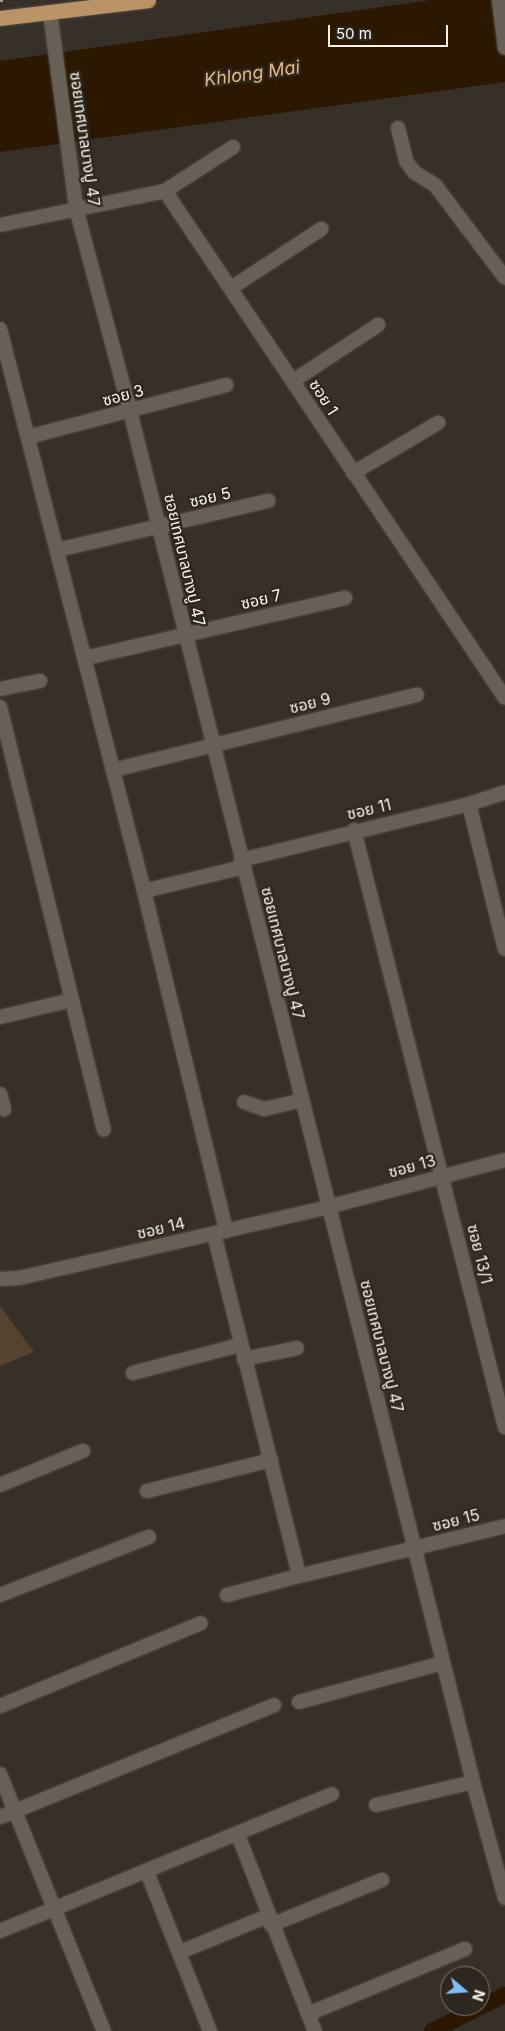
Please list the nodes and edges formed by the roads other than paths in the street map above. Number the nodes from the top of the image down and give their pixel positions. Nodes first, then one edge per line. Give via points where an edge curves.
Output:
1 (148, 0) edge
2 (499, 0) edge
3 (50, 12) junction
4 (0, 18) edge
5 (505, 48) edge
6 (398, 128) dead end
7 (233, 147) dead end
8 (165, 191) junction
9 (76, 208) junction
10 (0, 225) edge
11 (321, 229) dead end
12 (505, 278) edge
13 (231, 288) junction
14 (378, 325) dead end
15 (0, 330) edge
16 (292, 381) junction
17 (226, 385) dead end
18 (130, 411) junction
19 (438, 423) dead end
20 (28, 437) junction
21 (353, 473) junction
22 (268, 502) dead end
23 (160, 526) junction
24 (57, 550) junction
25 (345, 598) dead end
26 (184, 634) junction
27 (85, 658) junction
28 (40, 681) dead end
29 (0, 689) edge
30 (417, 695) dead end
31 (505, 698) edge
32 (0, 707) edge
33 (212, 745) junction
34 (113, 770) junction
35 (505, 792) edge
36 (469, 804) junction
37 (354, 830) junction
38 (242, 863) junction
39 (144, 891) junction
40 (501, 915) edge
41 (505, 949) edge
42 (72, 1000) junction
43 (0, 1017) edge
44 (0, 1094) edge
45 (302, 1100) junction
46 (244, 1102) dead end
47 (4, 1109) dead end
48 (104, 1129) dead end
49 (505, 1160) edge
50 (442, 1176) junction
51 (328, 1207) junction
52 (220, 1232) junction
53 (0, 1279) edge
54 (297, 1348) dead end
55 (242, 1352) junction
56 (133, 1373) dead end
57 (505, 1427) edge
58 (83, 1451) dead end
59 (271, 1460) junction
60 (0, 1485) edge
61 (147, 1491) dead end
62 (505, 1526) edge
63 (148, 1537) dead end
64 (415, 1548) junction
65 (299, 1576) junction
66 (0, 1595) edge
67 (227, 1595) dead end
68 (201, 1623) dead end
69 (444, 1663) junction
70 (300, 1702) dead end
71 (274, 1705) dead end
72 (0, 1706) edge
73 (0, 1774) edge
74 (473, 1782) junction
75 (332, 1794) dead end
76 (376, 1805) dead end
77 (15, 1811) junction
78 (0, 1817) edge
79 (238, 1835) junction
80 (147, 1872) junction
81 (382, 1880) dead end
82 (505, 1898) edge
83 (55, 1910) junction
84 (270, 1921) junction
85 (0, 1931) edge
86 (466, 1949) dead end
87 (180, 1952) junction
88 (308, 2014) junction
89 (104, 2031) edge
90 (210, 2031) edge
91 (314, 2031) edge

1 - 3 highway
2 - 5 street
3 - 4 highway
3 - 9 street, ซอยเทศบาลบางปู 47 via 66,154
6 - 12 street via 406,161 414,172 435,185
7 - 8 street
8 - 9 street
8 - 13 street, ซอย 1
9 - 10 street
9 - 18 street, ซอยเทศบาลบางปู 47
11 - 13 street
13 - 16 street, ซอย 1
14 - 16 street
15 - 20 street
16 - 21 street, ซอย 1
17 - 18 street, ซอย 3
18 - 20 street, ซอย 3
18 - 23 street, ซอยเทศบาลบางปู 47
19 - 21 street
20 - 24 street
21 - 31 street, ซอย 1
22 - 23 street, ซอย 5
23 - 24 street, ซอย 5
23 - 26 street, ซอยเทศบาลบางปู 47
24 - 27 street
25 - 26 street, ซอย 7
26 - 27 street, ซอย 7
26 - 33 street, ซอยเทศบาลบางปู 47
27 - 34 street
28 - 29 street
30 - 33 street, ซอย 9
32 - 42 street
33 - 34 street, ซอย 9
33 - 38 street, ซอยเทศบาลบางปู 47
34 - 39 street
35 - 36 street, ซอย 11
36 - 37 street, ซอย 11
36 - 40 street
37 - 38 street, ซอย 11
37 - 50 street, ซอย 13/1
38 - 39 street, ซอย 11
38 - 45 street, ซอยเทศบาลบางปู 47
39 - 52 street
40 - 41 street
42 - 43 street
42 - 48 street
44 - 47 street
45 - 46 street via 264,1109
45 - 51 street, ซอยเทศบาลบางปู 47
49 - 50 street, ซอย 13
50 - 51 street, ซอย 13
50 - 57 street, ซอย 13/1
51 - 52 street, ซอย 14
51 - 64 street, ซอยเทศบาลบางปู 47
52 - 53 street, ซอย 14 via 19,1278
52 - 55 street
54 - 55 street
55 - 56 street
55 - 59 street
58 - 60 street
59 - 61 street
59 - 65 street
62 - 64 street, ซอย 15
63 - 66 street
64 - 65 street, ซอย 15
64 - 69 street, ซอยเทศบาลบางปู 47
65 - 67 street, ซอย 15
68 - 72 street
69 - 70 street
69 - 74 street, ซอยเทศบาลบางปู 47
71 - 77 street
73 - 77 street
74 - 76 street
74 - 82 street, ซอยเทศบาลบางปู 47
75 - 79 street
77 - 78 street
77 - 83 street
79 - 80 street
79 - 84 street
80 - 83 street
80 - 87 street
81 - 84 street
83 - 85 street
83 - 89 street
84 - 87 street
84 - 88 street
86 - 88 street
87 - 90 street
88 - 91 street

